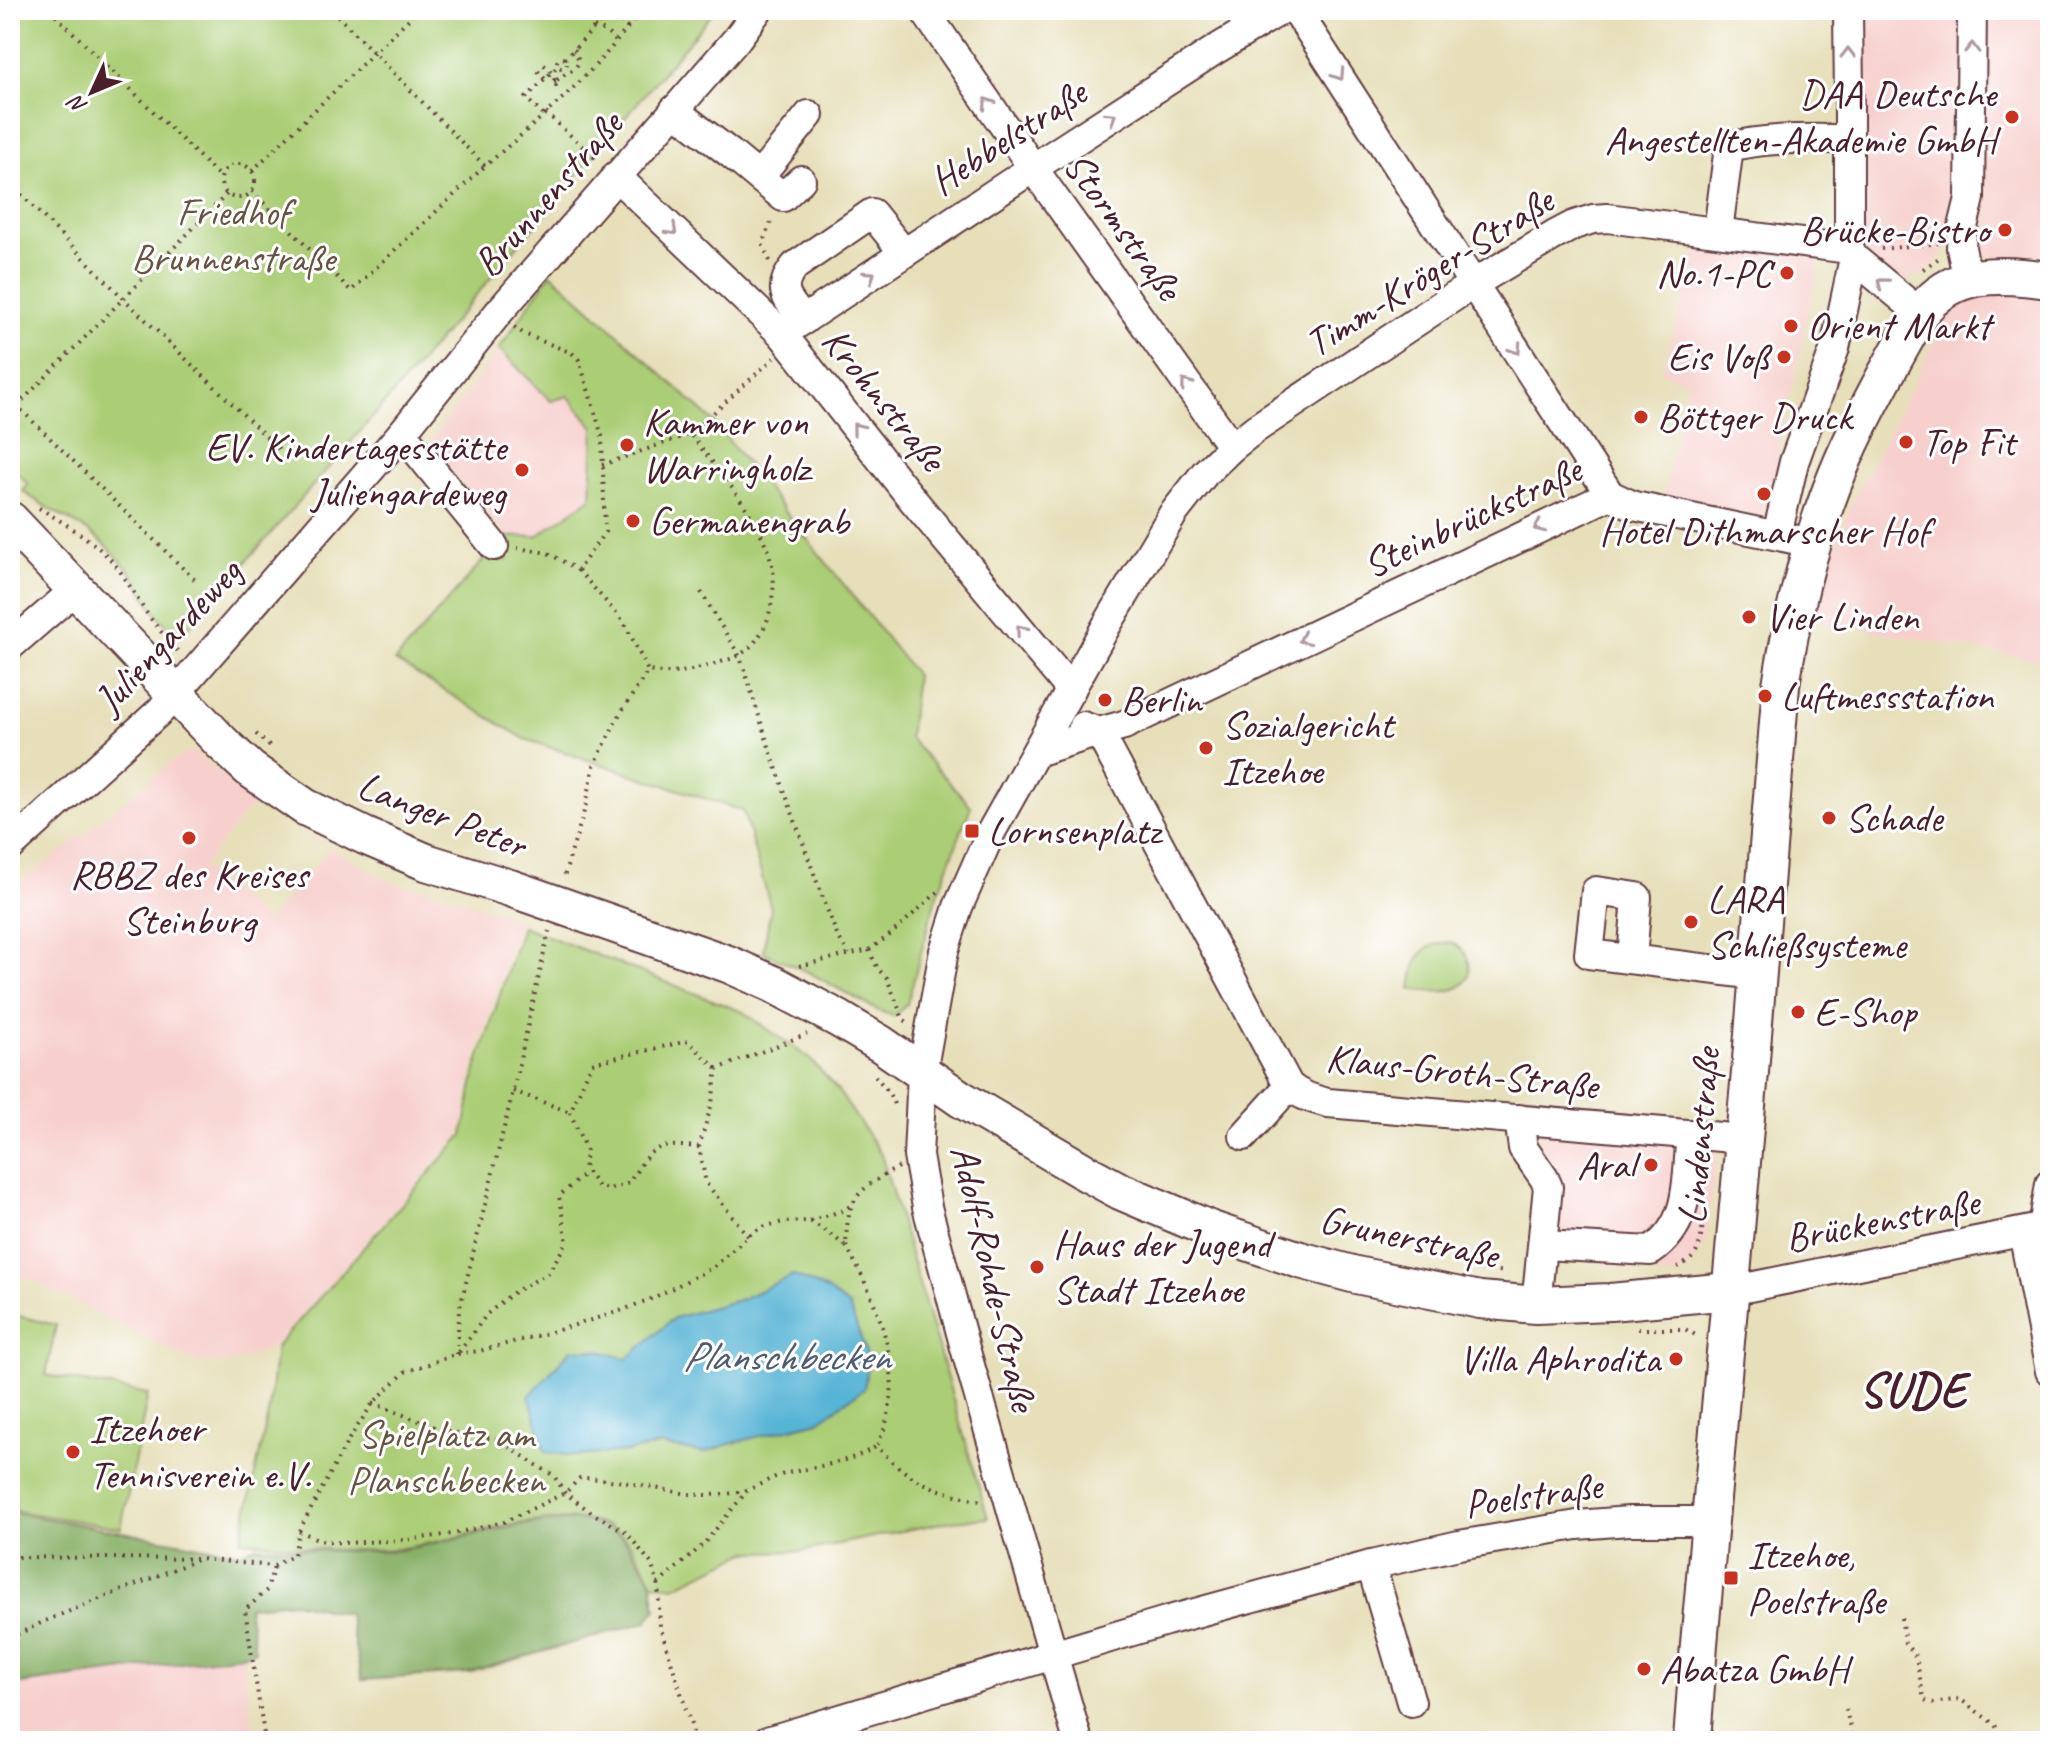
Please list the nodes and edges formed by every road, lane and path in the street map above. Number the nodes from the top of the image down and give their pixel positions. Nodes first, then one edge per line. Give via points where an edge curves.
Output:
1 (50, 10) edge
2 (332, 10) edge
3 (418, 10) edge
4 (610, 10) edge
5 (644, 10) edge
6 (758, 10) edge
7 (924, 10) edge
8 (1281, 10) edge
9 (1296, 10) edge
10 (1848, 10) edge
11 (1972, 10) edge
12 (594, 27) junction
13 (627, 28) junction
14 (617, 42) junction
15 (574, 49) junction
16 (374, 52) junction
17 (544, 65) dead end
18 (538, 71) dead end
19 (553, 81) junction
20 (548, 90) dead end
21 (674, 110) junction
22 (544, 114) junction
23 (809, 115) dead end
24 (1849, 139) junction
25 (485, 166) junction
26 (611, 166) junction
27 (1033, 168) junction
28 (252, 171) junction
29 (759, 177) junction
30 (221, 178) junction
31 (801, 180) dead end
32 (10, 183) edge
33 (252, 191) junction
34 (227, 194) junction
35 (773, 219) dead end
36 (1718, 231) junction
37 (1961, 237) junction
38 (762, 244) dead end
39 (904, 253) junction
40 (1851, 253) junction
41 (2050, 280) edge
42 (1959, 283) junction
43 (1473, 284) junction
44 (123, 298) junction
45 (1920, 313) junction
46 (793, 327) junction
47 (516, 328) dead end
48 (767, 364) dead end
49 (10, 399) edge
50 (17, 406) junction
51 (402, 433) junction
52 (690, 434) junction
53 (1232, 447) junction
54 (282, 452) dead end
55 (602, 465) junction
56 (10, 483) edge
57 (1610, 495) junction
58 (20, 505) edge
59 (1777, 535) junction
60 (1812, 543) junction
61 (494, 546) joint
62 (578, 570) junction
63 (197, 582) dead end
64 (76, 589) junction
65 (701, 592) dead end
66 (10, 646) edge
67 (740, 657) junction
68 (648, 671) junction
69 (185, 683) junction
70 (1071, 690) junction
71 (1056, 716) junction
72 (252, 730) dead end
73 (1099, 732) junction
74 (1036, 752) junction
75 (284, 757) dead end
76 (10, 847) edge
77 (571, 855) dead end
78 (949, 882) dead end
79 (555, 904) junction
80 (869, 950) junction
81 (849, 954) junction
82 (1632, 959) dead end
83 (796, 967) dead end
84 (1757, 975) junction
85 (903, 1019) dead end
86 (812, 1032) dead end
87 (717, 1069) junction
88 (922, 1073) junction
89 (1289, 1086) junction
90 (513, 1091) junction
91 (570, 1112) junction
92 (1519, 1119) junction
93 (1691, 1134) junction
94 (1244, 1136) dead end
95 (1744, 1139) junction
96 (699, 1147) junction
97 (918, 1156) junction
98 (586, 1173) junction
99 (2050, 1184) edge
100 (852, 1205) junction
101 (810, 1221) junction
102 (2039, 1228) edge
103 (748, 1236) junction
104 (1543, 1245) junction
105 (846, 1246) junction
106 (1697, 1252) dead end
107 (1462, 1267) dead end
108 (1674, 1268) dead end
109 (1538, 1290) junction
110 (1730, 1291) junction
111 (457, 1354) junction
112 (2050, 1371) edge
113 (373, 1403) junction
114 (877, 1446) junction
115 (748, 1489) junction
116 (565, 1493) junction
117 (1011, 1507) junction
118 (1709, 1521) junction
119 (299, 1531) junction
120 (10, 1557) edge
121 (200, 1559) junction
122 (1371, 1565) junction
123 (274, 1566) junction
124 (658, 1584) junction
125 (1901, 1618) dead end
126 (10, 1638) edge
127 (1054, 1655) junction
128 (1411, 1702) dead end
129 (1846, 1709) dead end
130 (265, 1741) edge
131 (693, 1741) edge
132 (767, 1741) edge
133 (1078, 1741) edge
134 (1692, 1741) edge
135 (1853, 1741) edge
136 (2007, 1741) edge

1 - 30 path
2 - 16 path
3 - 16 path
4 - 12 path
4 - 13 path
5 - 13 path
6 - 21 street, Brunnenstraße
27 -> 7 street, Stormstraße
27 -> 8 street, Hebbelstraße
9 -> 43 street
24 -> 10 street
37 -> 11 street via 1970,198
12 - 14 path
12 - 15 path
13 - 14 path
14 - 22 path
15 - 19 path via 558,59
15 - 19 path via 578,65
16 - 25 path
16 - 28 path
17 - 19 path
18 - 19 path
19 - 20 path
19 - 22 path via 526,98
21 - 26 street, Brunnenstraße
21 - 29 street
22 - 25 path
22 - 26 path via 594,157 599,151
23 - 29 street
24 - 36 street via 1782,139 1729,147
24 - 40 street
25 - 33 path via 351,291
26 -> 46 street, Krohnstraße
26 - 51 street, Brunnenstraße
27 - 39 street, Hebbelstraße
53 -> 27 street, Stormstraße
28 - 30 path via 237,164
28 - 33 path
29 - 31 street via 783,197
30 - 34 path
32 - 44 path
33 - 34 path via 241,198
34 - 44 path
35 - 38 path
36 - 40 street, Timm-Kröger-Straße
36 - 43 street, Timm-Kröger-Straße via 1593,219 1566,228
37 - 40 path
37 - 42 street
46 -> 39 street, Hebbelstraße
39 - 46 street via 872,213 786,277
45 -> 40 street
40 - 59 street via 1835,348 1794,462
41 - 42 main road via 2007,274
42 - 45 main road, Lindenstraße
43 - 53 street, Timm-Kröger-Straße
43 -> 57 street
44 - 50 path
44 - 54 path
45 - 60 main road, Lindenstraße via 1844,458
70 -> 46 street, Krohnstraße via 913,500
47 - 55 path via 579,360 602,436
48 - 52 path
49 - 50 path
50 - 63 path
51 - 61 street
51 - 69 street, Juliengardeweg
52 - 55 path
52 - 67 path via 737,495 765,542 773,571 766,623
53 - 70 street, Timm-Kröger-Straße via 1192,489 1159,538
55 - 62 path via 605,532
56 - 58 path
57 - 59 street, Steinbrückstraße via 1634,506
57 -> 73 street, Steinbrückstraße via 1124,725
58 - 64 main road, Langer Peter
58 - 69 path via 96,545 112,561 161,632
59 - 60 street, Steinbrückstraße
60 - 84 main road, Lindenstraße via 1781,685
61 - 62 path via 548,553
62 - 68 path via 624,622
64 - 66 street
64 - 69 main road, Langer Peter
65 - 67 path
67 - 68 path via 686,672
67 - 81 path via 818,885
68 - 77 path via 594,766
69 - 76 street, Juliengardeweg
69 - 79 main road, Langer Peter via 222,743 305,807 426,862
70 - 71 street
71 - 73 street
71 - 74 street
72 - 75 path
73 - 74 street
73 - 89 street, Klaus-Groth-Straße
74 - 88 street, Adolf-Rohde-Straße via 991,832 958,907 944,951
78 - 80 path
79 - 88 main road, Langer Peter via 773,984
79 - 90 path
80 - 81 path
80 - 85 path
81 - 83 path
82 - 84 street
84 - 95 main road, Lindenstraße
86 - 87 path
87 - 91 path via 688,1041 592,1063
87 - 96 path
88 - 97 street, Adolf-Rohde-Straße
88 - 109 main road, Grunerstraße via 1083,1171 1212,1230 1356,1275 1480,1300
89 - 92 street, Klaus-Groth-Straße via 1328,1103
89 - 94 street
90 - 91 path
90 - 111 path via 459,1311
91 - 98 path via 586,1150
92 - 93 street, Klaus-Groth-Straße
92 - 104 street via 1523,1148 1548,1187
93 - 95 street, Klaus-Groth-Straße
93 - 104 street via 1682,1214 1661,1245 1651,1251
95 - 110 main road, Lindenstraße
96 - 98 path via 654,1149 629,1183 609,1189 598,1187
96 - 103 path via 706,1183
97 - 100 path via 863,1189
97 - 117 street, Adolf-Rohde-Straße via 927,1207
98 - 111 path via 559,1196 567,1242 548,1273 487,1314
99 - 102 street
100 - 101 path
100 - 105 path
101 - 103 path via 762,1227
101 - 105 path
102 - 110 street, Brückenstraße
102 - 112 street
103 - 111 path via 714,1267 653,1298 562,1329
104 - 109 street
105 - 114 path via 872,1300 890,1356 891,1401
106 - 108 path
107 - 109 path
109 - 110 main road, Grunerstraße via 1610,1302
110 - 118 main road, Lindenstraße
111 - 113 path via 405,1372
113 - 116 path via 442,1430 498,1440 554,1476
113 - 119 path
114 - 115 path via 863,1455 784,1474
114 - 117 path via 905,1473 941,1492
115 - 116 path via 692,1494 580,1478
115 - 124 path via 703,1545
116 - 119 path via 504,1522 452,1534 342,1543
116 - 124 path via 626,1532 651,1563
117 - 127 street, Adolf-Rohde-Straße
118 - 122 street, Poelstraße via 1577,1525
118 - 134 main road, Lindenstraße
119 - 123 path via 294,1555
120 - 121 path
121 - 123 path
121 - 126 path
122 - 127 street, Poelstraße
122 - 128 street
123 - 130 path via 267,1590 245,1610
124 - 131 path via 660,1626
125 - 136 path via 1924,1700 1960,1699 1994,1724
127 - 132 street, Poelstraße
127 - 133 street, Adolf-Rohde-Straße
129 - 135 path

